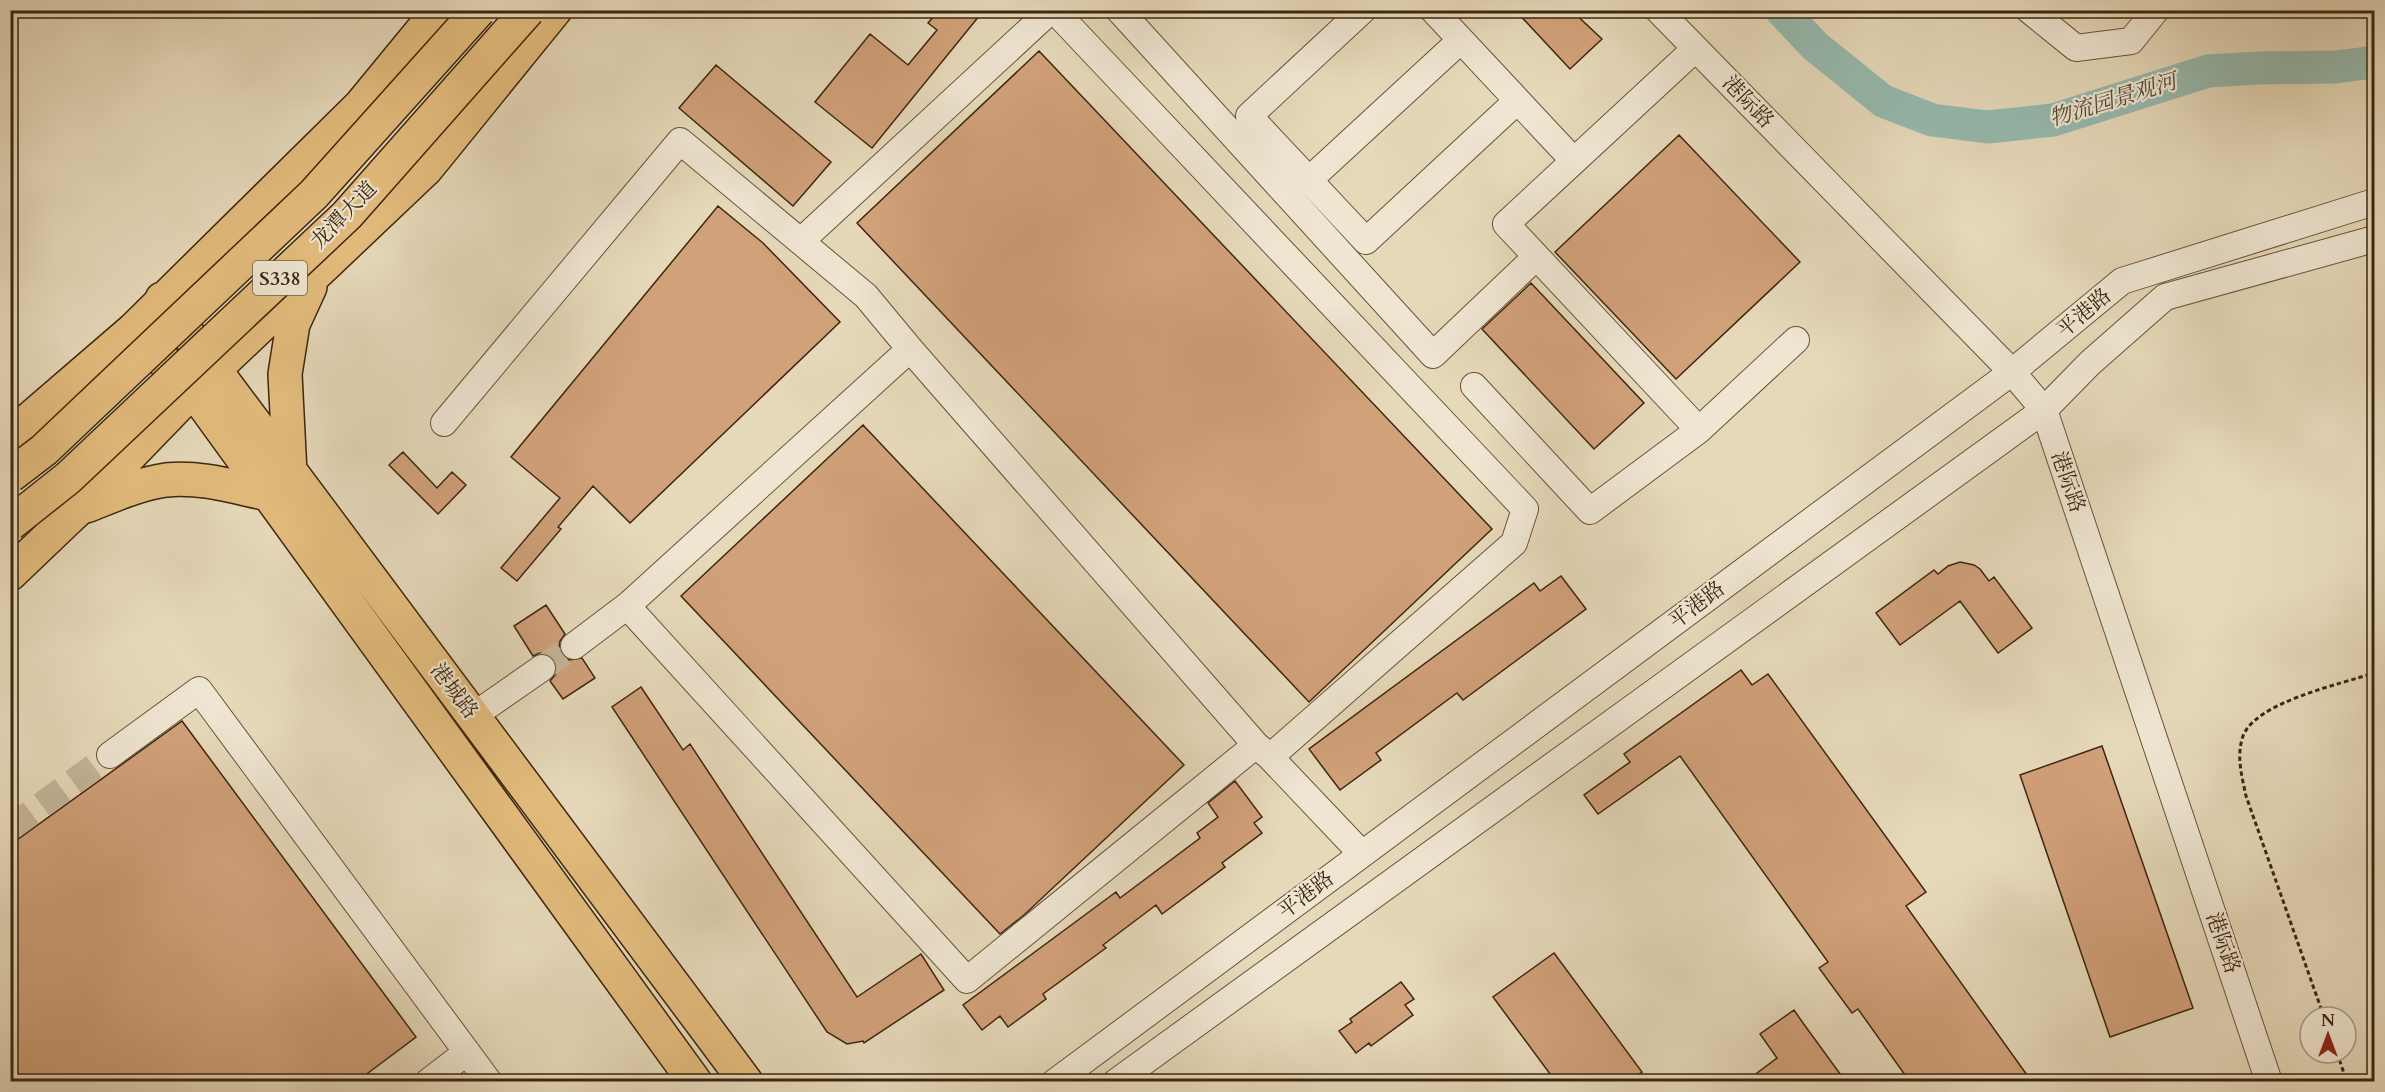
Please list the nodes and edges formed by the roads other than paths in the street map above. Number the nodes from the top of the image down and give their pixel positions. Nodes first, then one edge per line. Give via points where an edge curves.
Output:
1 (439, 10) edge
2 (479, 10) edge
3 (528, 10) edge
4 (555, 10) edge
5 (1053, 10) edge
6 (1119, 10) edge
7 (1363, 10) edge
8 (1433, 10) edge
9 (1658, 10) edge
10 (2029, 10) edge
11 (2156, 10) edge
12 (1461, 40) junction
13 (1695, 48) junction
14 (1517, 101) junction
15 (1574, 161) junction
16 (1309, 180) junction
17 (2374, 202) edge
18 (2374, 239) edge
19 (801, 241) junction
20 (1536, 257) junction
21 (316, 274) junction
22 (162, 299) junction
23 (133, 330) junction
24 (1796, 340) dead end
25 (910, 349) junction
26 (2012, 372) junction
27 (204, 381) junction
28 (1473, 386) dead end
29 (2044, 410) junction
30 (444, 423) dead end
31 (1699, 430) junction
32 (14, 432) edge
33 (10, 476) edge
34 (279, 483) junction
35 (76, 511) junction
36 (10, 524) edge
37 (10, 559) edge
38 (10, 574) edge
39 (627, 606) junction
40 (574, 646) tunnel mouth
41 (542, 668) tunnel mouth
42 (472, 716) junction
43 (1263, 751) junction
44 (110, 755) tunnel mouth
45 (1362, 854) junction
46 (467, 1052) junction
47 (428, 1082) edge
48 (489, 1082) edge
49 (695, 1082) edge
50 (746, 1082) edge
51 (1054, 1082) edge
52 (1116, 1082) edge
53 (2269, 1082) edge

1 - 22 main road via 361,105
2 - 33 main road, 龙潭大道 / S338, bridge via 314,194 44,450
3 - 36 main road, 龙潭大道 / S338, bridge via 347,215 68,478
4 - 21 main road via 426,169
5 - 19 street
5 - 43 street via 1525,509 1514,543
6 - 20 street via 1433,355
7 - 16 street via 1249,116
8 - 12 street
9 - 13 street, 港际路
10 - 11 street via 2076,48 2132,41
12 - 14 street
12 - 16 street
13 - 15 street
13 - 26 street, 港际路
14 - 15 street
14 - 16 street via 1366,241
15 - 20 street via 1506,224
17 - 26 street, 平港路 via 2122,281
18 - 29 street, 平港路 via 2165,297
19 - 25 street via 866,296
19 - 30 street via 680,141
20 - 31 street
21 - 27 main road
21 - 34 main road via 293,324 285,374
22 - 23 main road
22 - 27 main road
23 - 27 main road
23 - 32 main road
24 - 31 street
25 - 39 street
25 - 43 street
26 - 29 street, 港际路
26 - 45 street, 平港路
27 - 34 main road
27 - 35 main road
28 - 31 street via 1590,511
29 - 52 street, 平港路
29 - 53 street, 港际路
34 - 35 main road via 166,480 122,491
34 - 42 main road, 港城路
34 - 49 main road
35 - 37 main road
35 - 38 main road
39 - 40 street
39 - 43 street via 967,980
41 - 42 street
42 - 50 main road, 港城路
43 - 45 street
44 - 46 street via 199,690
45 - 51 street, 平港路
46 - 47 street
46 - 48 street

